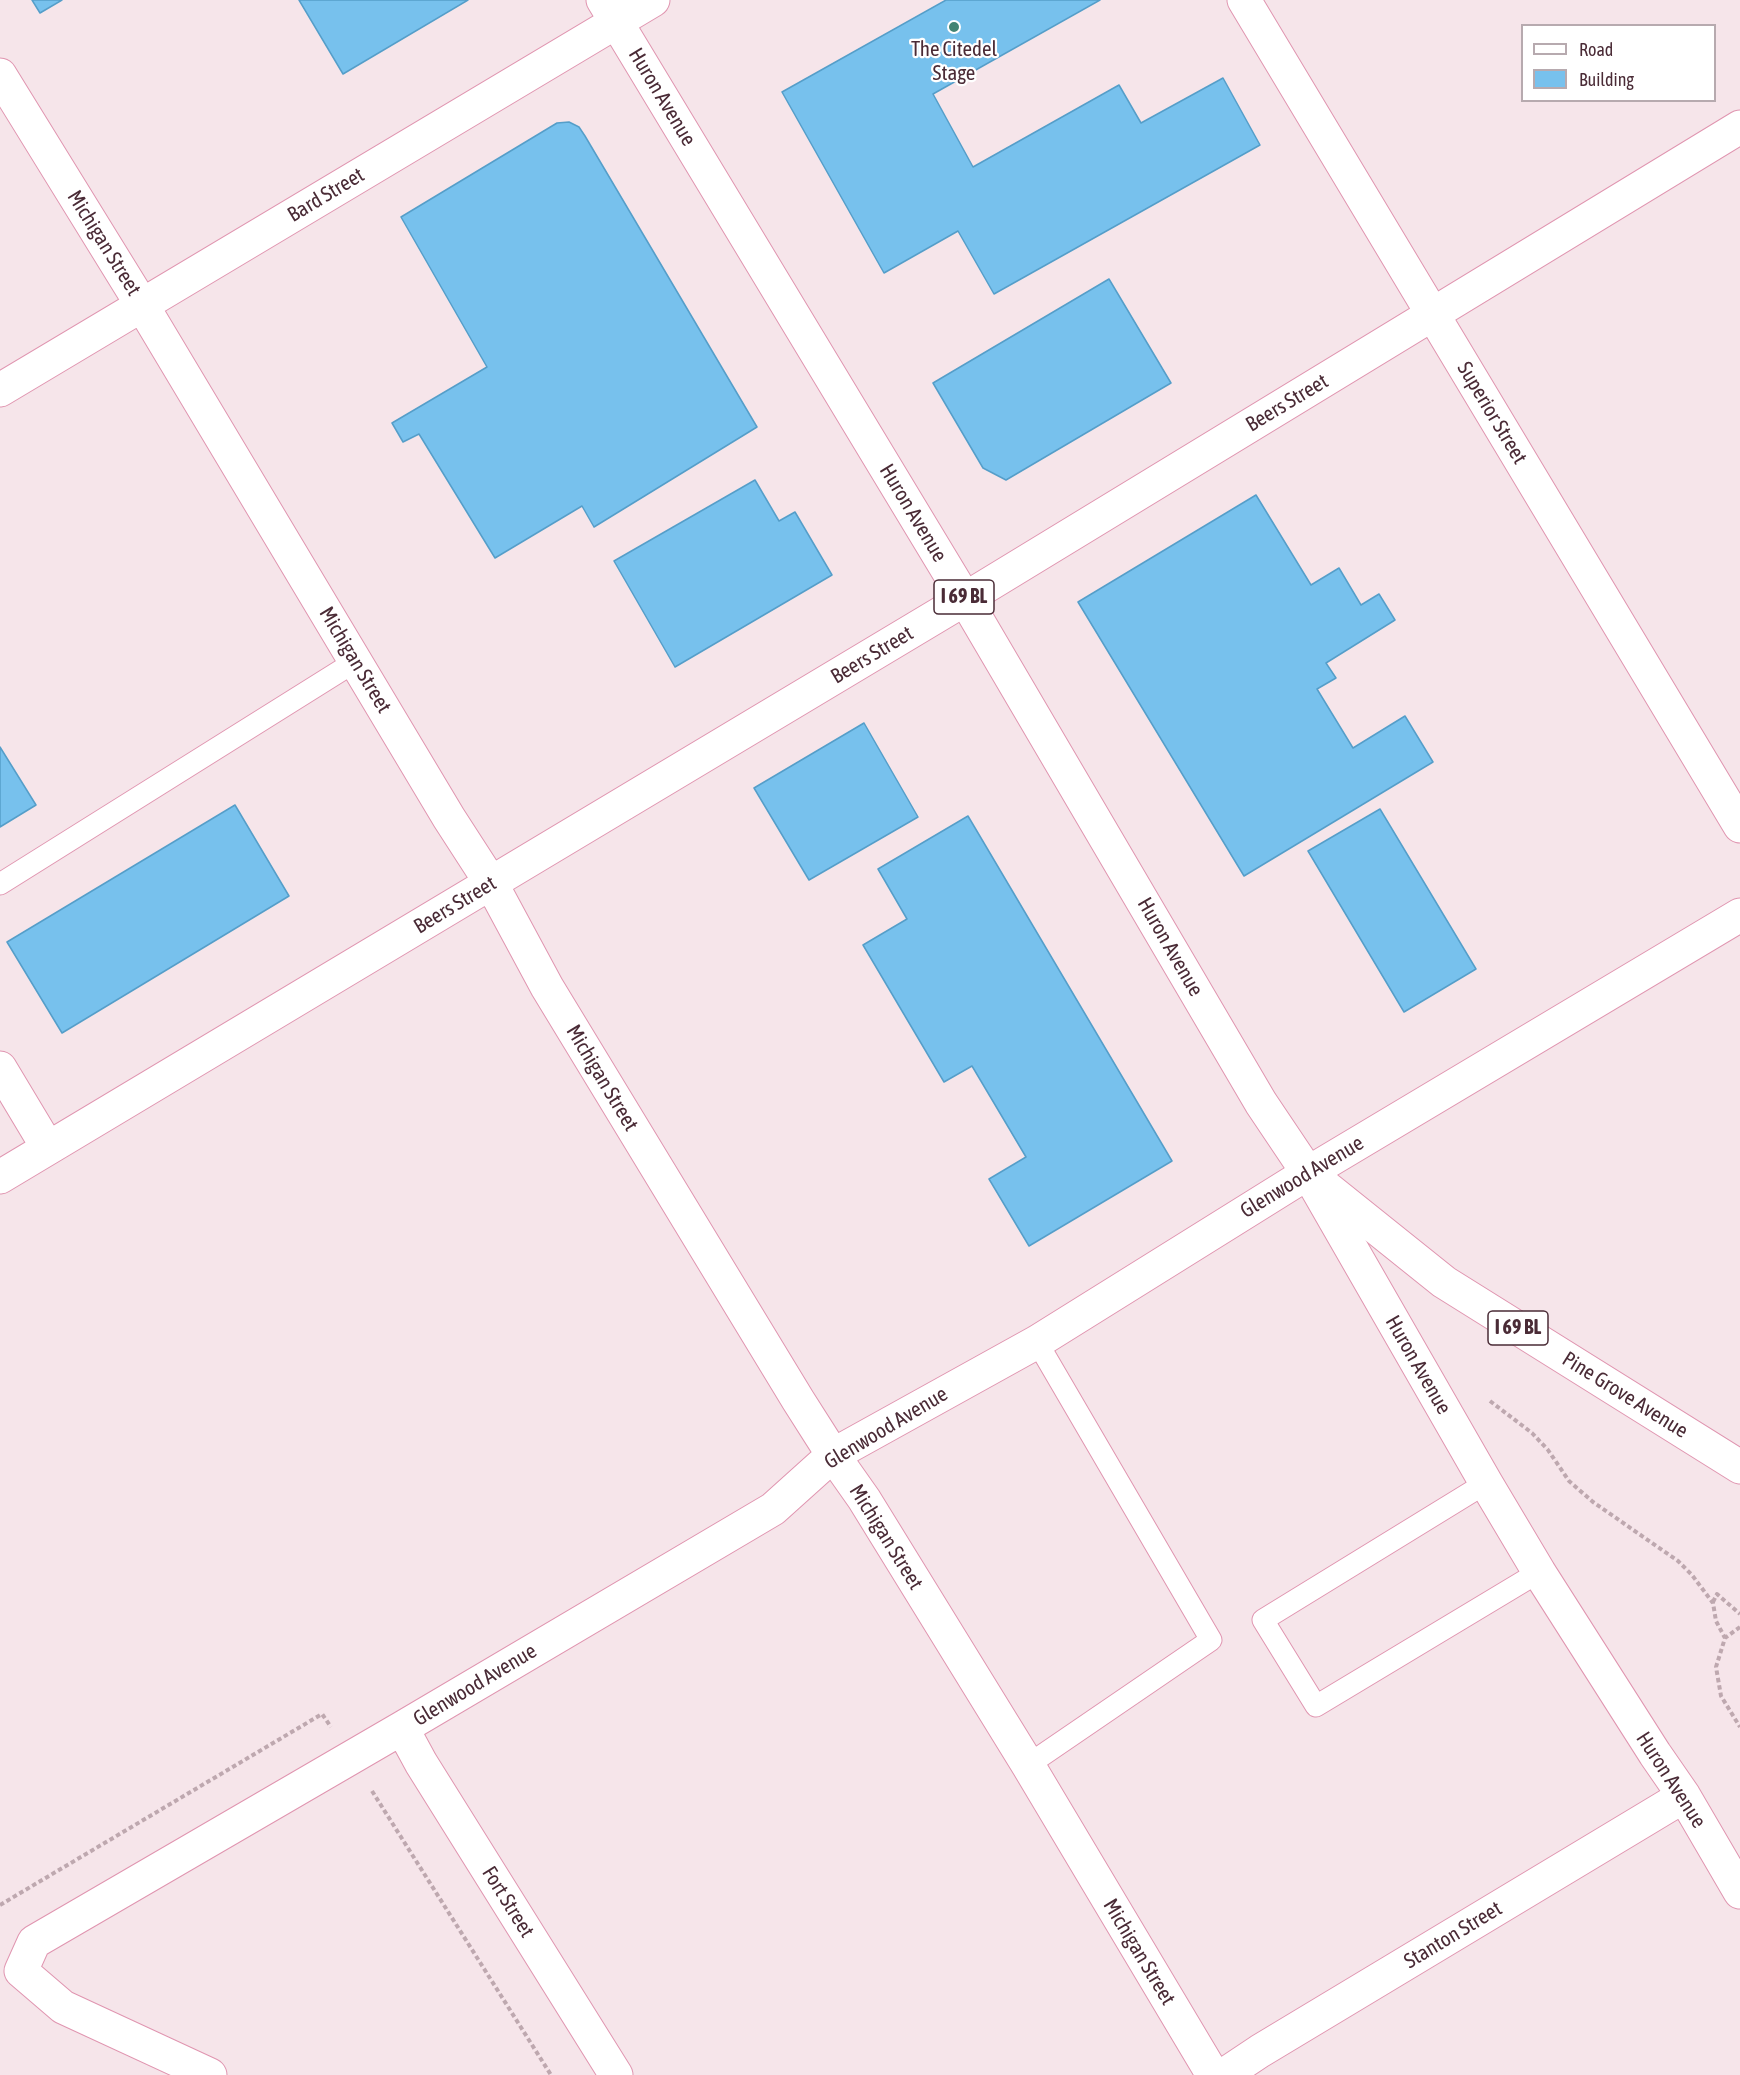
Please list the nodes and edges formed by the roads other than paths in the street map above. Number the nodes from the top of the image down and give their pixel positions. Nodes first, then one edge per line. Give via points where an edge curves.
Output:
1 (653, 0) edge
2 (1244, 0) edge
3 (610, 11) edge
4 (0, 75) edge
5 (1740, 127) edge
6 (142, 305) junction
7 (1432, 314) junction
8 (0, 390) edge
9 (965, 599) junction
10 (356, 661) junction
11 (1740, 826) edge
12 (491, 883) junction
13 (0, 884) edge
14 (1740, 915) edge
15 (0, 1068) edge
16 (48, 1148) junction
17 (1308, 1173) junction
18 (0, 1177) edge
19 (1037, 1342) junction
20 (833, 1455) junction
21 (1740, 1467) edge
22 (1486, 1483) junction
23 (1539, 1572) junction
24 (402, 1728) junction
25 (1028, 1765) junction
26 (1684, 1796) junction
27 (1740, 1892) edge
28 (210, 2075) edge
29 (616, 2075) edge
30 (1213, 2075) edge
31 (1224, 2075) edge

1 - 3 street, Bard Street
2 - 7 street, Superior Street
3 - 6 street, Bard Street
3 - 9 street, Huron Avenue / I 69 BL
4 - 6 street, Michigan Street
5 - 7 street, Beers Street
6 - 8 street, Bard Street
6 - 10 street, Michigan Street
7 - 9 street, Beers Street
7 - 11 street, Superior Street
9 - 12 street, Beers Street
9 - 17 street, Huron Avenue / I 69 BL via 1262,1103
10 - 12 street, Michigan Street
10 - 13 lane
12 - 16 street, Beers Street
12 - 20 street, Michigan Street via 547,987
14 - 17 street, Glenwood Avenue
15 - 16 street
16 - 18 street, Beers Street
17 - 19 street, Glenwood Avenue
17 - 21 street, Pine Grove Avenue / I 69 BL via 1444,1282
17 - 22 street, Huron Avenue
19 - 20 street, Glenwood Avenue
19 - 25 lane via 1211,1640
20 - 24 street, Glenwood Avenue via 773,1509
20 - 25 street, Michigan Street
22 - 23 street, Huron Avenue
22 - 23 lane via 1263,1620 1316,1706
23 - 26 street, Huron Avenue
24 - 28 street, Glenwood Avenue via 34,1942 21,1971 63,2007
24 - 29 street, Fort Street
25 - 30 street, Michigan Street
26 - 27 street, Huron Avenue
26 - 31 street, Stanton Street

